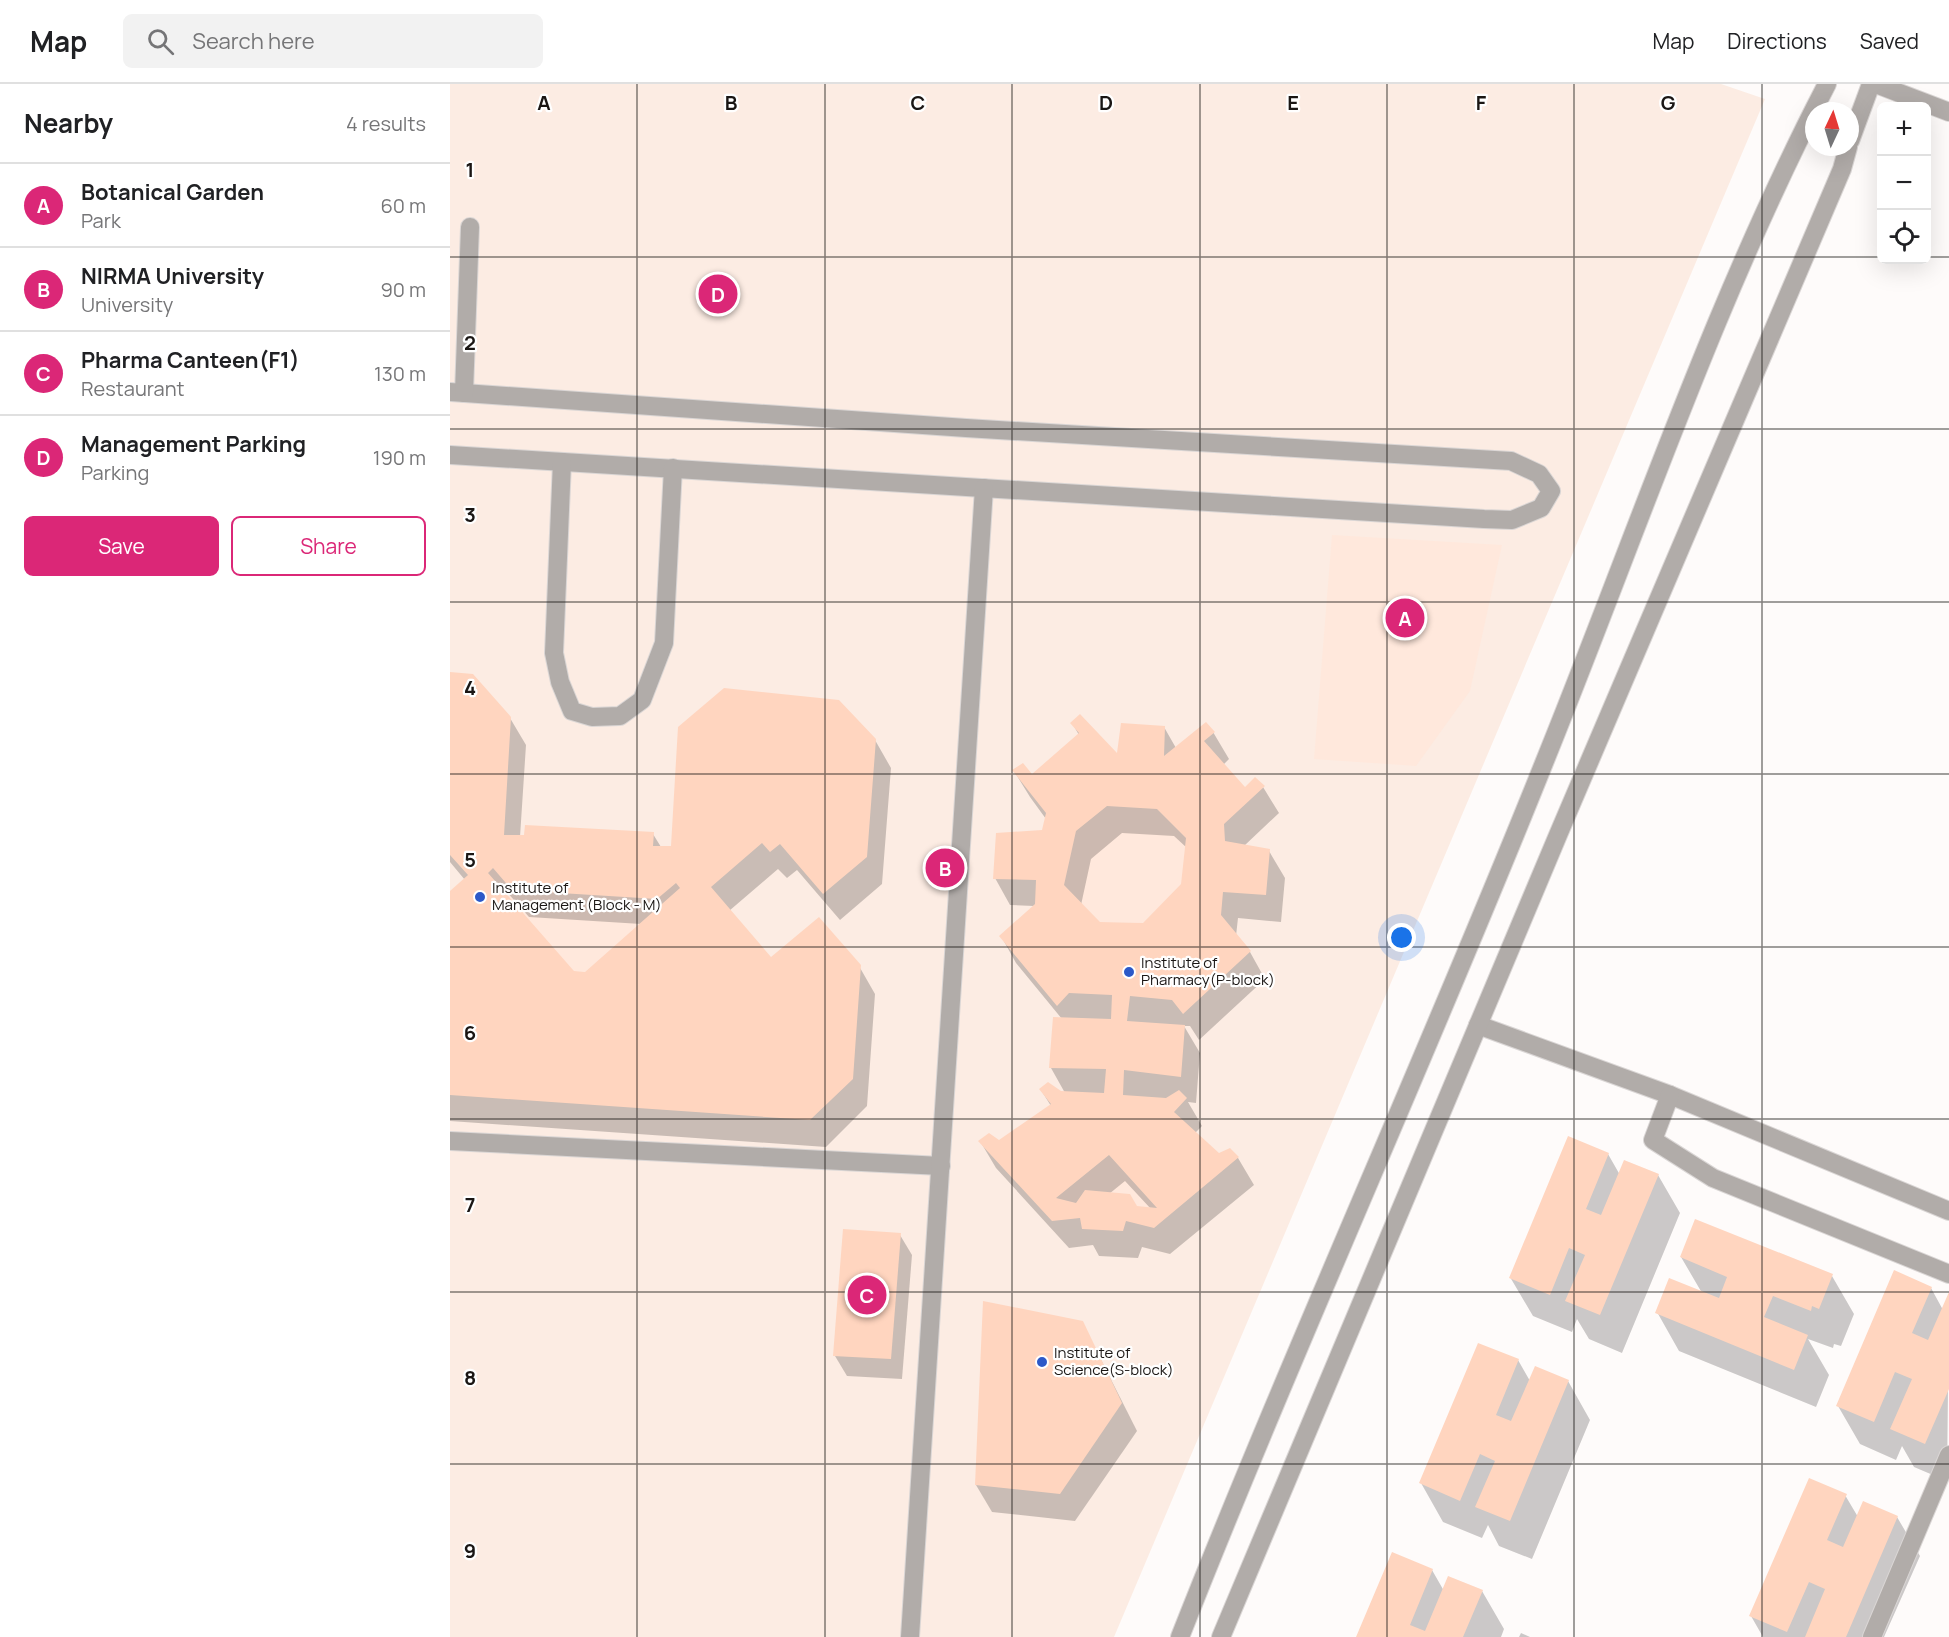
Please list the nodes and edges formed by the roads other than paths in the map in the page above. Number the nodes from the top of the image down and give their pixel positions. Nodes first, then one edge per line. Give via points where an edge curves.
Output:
1 (1827, 84) edge
2 (1871, 84) edge
3 (1876, 84) edge
4 (1949, 112) edge
5 (1859, 117) edge
6 (1846, 156) edge
7 (470, 226) dead end
8 (457, 393) edge
9 (450, 454) edge
10 (562, 462) junction
11 (673, 468) junction
12 (984, 488) junction
13 (1478, 1025) junction
14 (1670, 1095) junction
15 (450, 1141) edge
16 (941, 1166) junction
17 (1949, 1211) edge
18 (1949, 1274) edge
19 (1949, 1455) edge
20 (910, 1637) edge
21 (1180, 1637) edge
22 (1221, 1637) edge
23 (1872, 1637) edge

1 - 21 street via 1791,153 1713,333 1544,765 1250,1459
2 - 5 street
3 - 4 street
6 - 13 street
7 - 8 street
8 - 12 street via 1511,461 1539,474 1551,491 1541,508 1512,520
9 - 10 street
10 - 11 street
10 - 11 street via 554,653 572,711 592,717 620,716 642,700 664,643
11 - 12 street
12 - 16 street
13 - 14 street
13 - 22 street
14 - 17 street
14 - 18 street via 1653,1140 1713,1178
15 - 16 street
16 - 20 street
19 - 23 street

